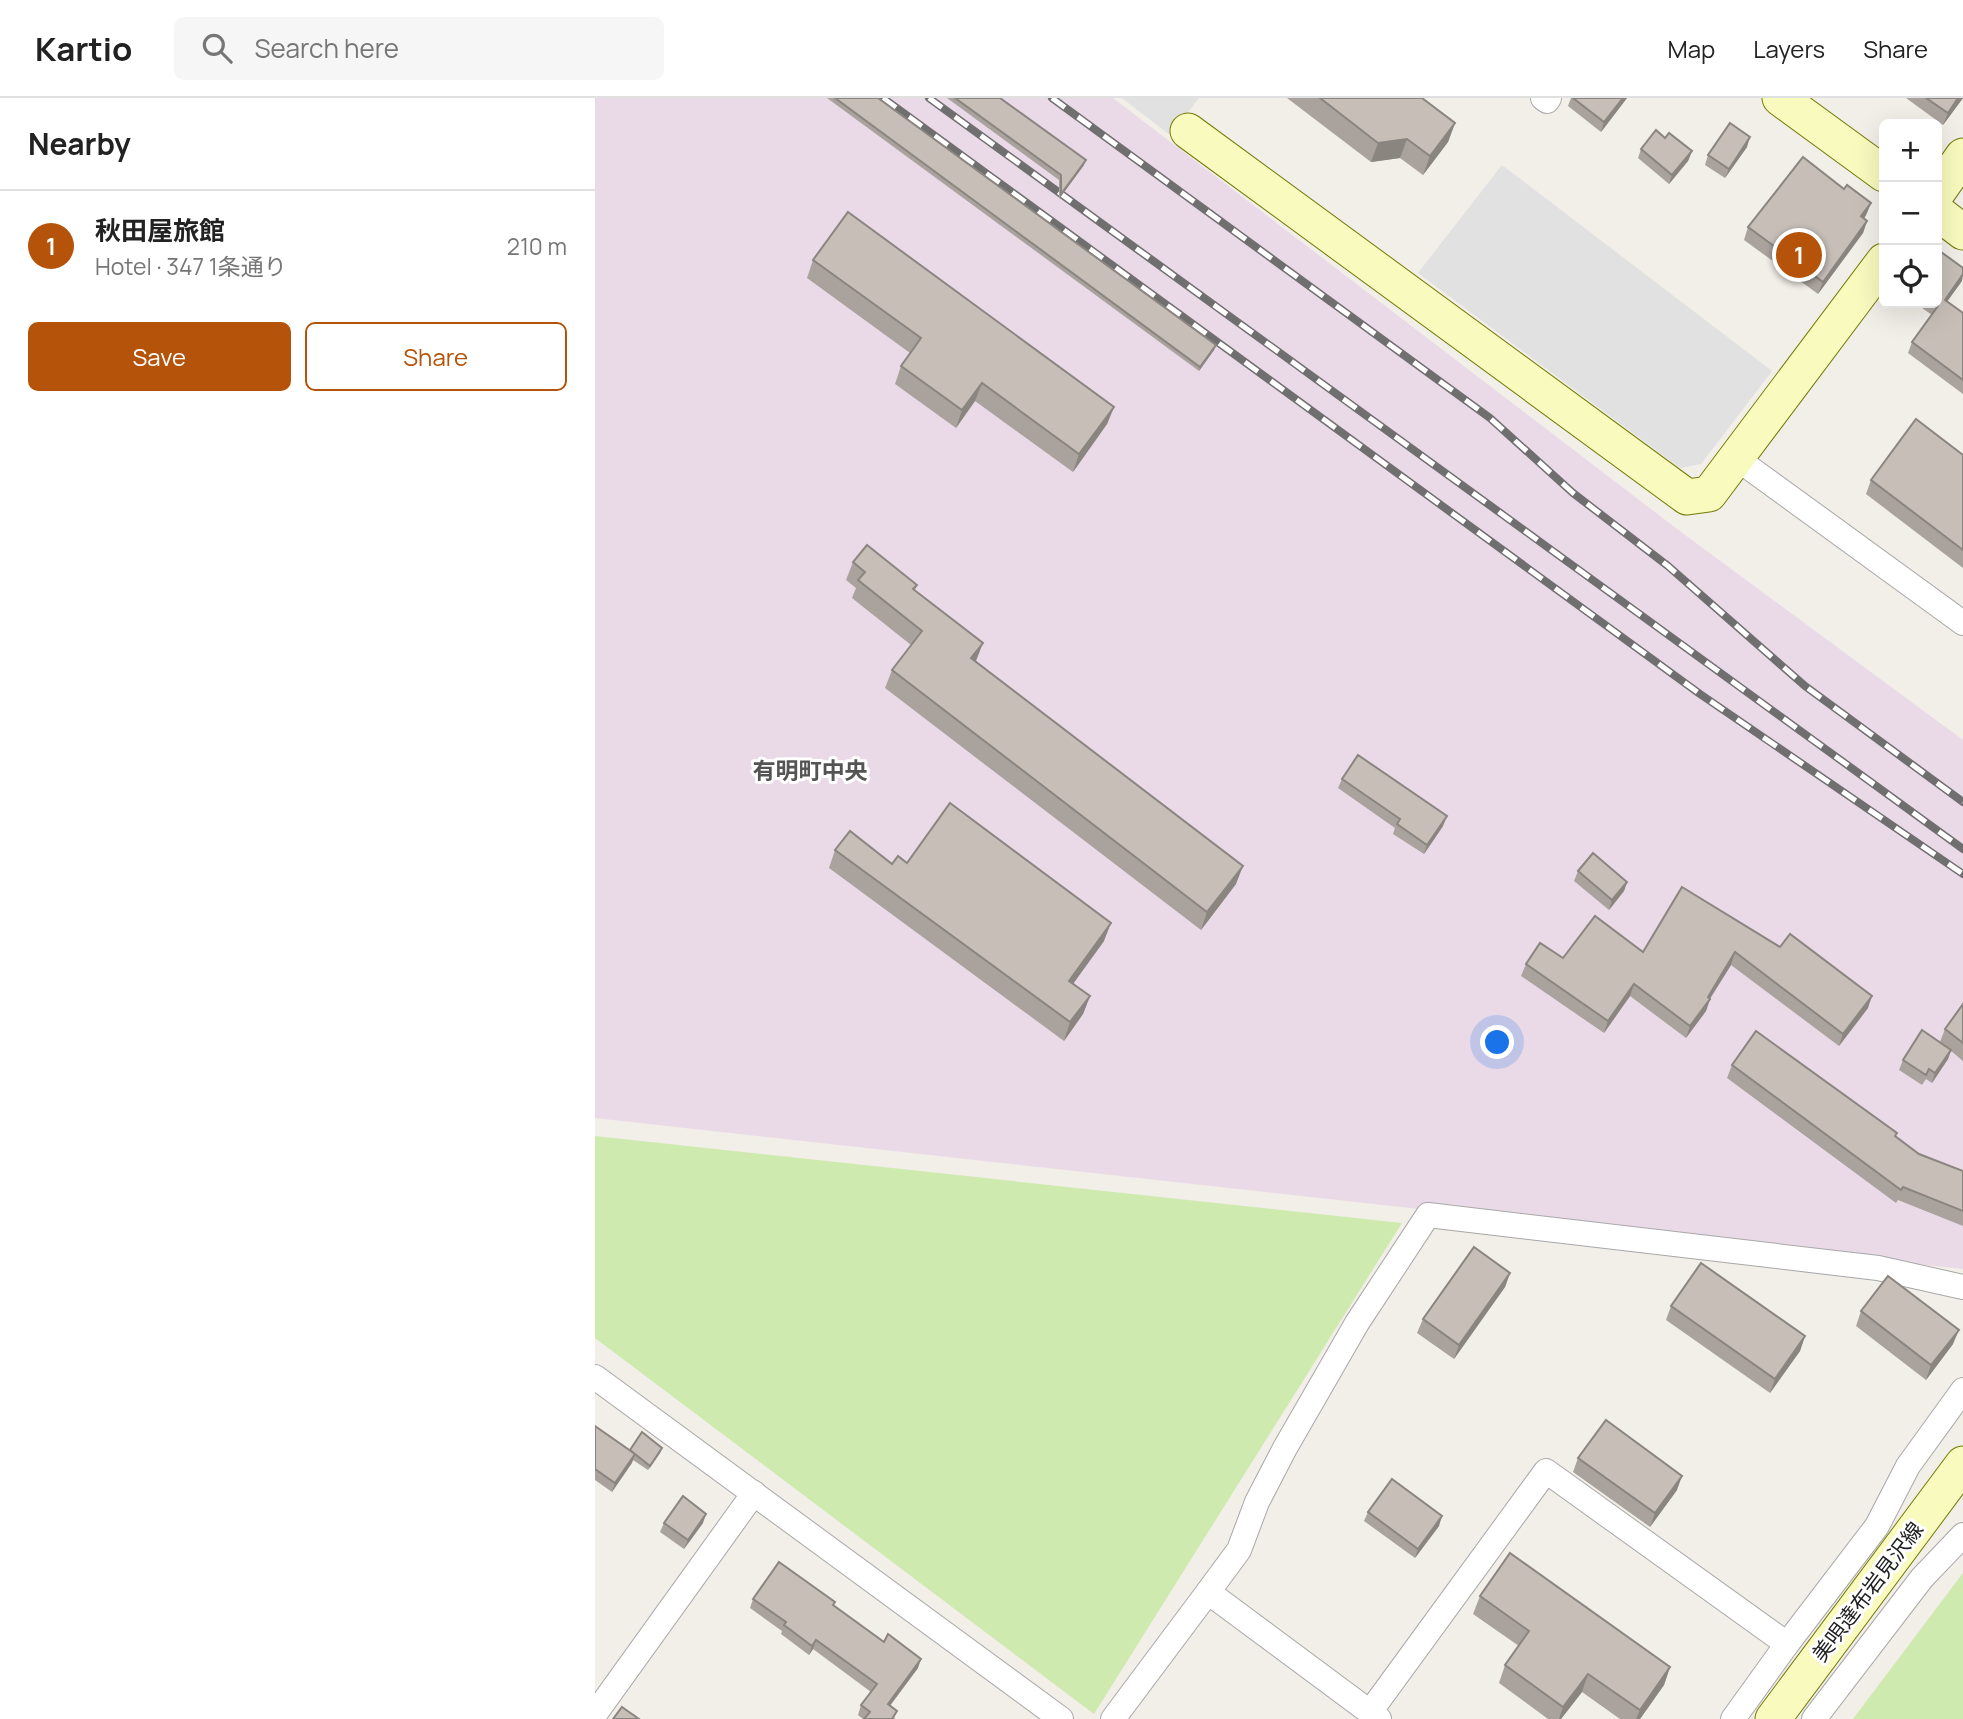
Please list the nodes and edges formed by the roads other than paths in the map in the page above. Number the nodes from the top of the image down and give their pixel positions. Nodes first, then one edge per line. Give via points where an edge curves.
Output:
1 (1780, 98) edge
2 (1188, 131) dead end
3 (1963, 156) edge
4 (1879, 170) edge
5 (1942, 185) edge
6 (1942, 216) edge
7 (1963, 232) edge
8 (1879, 268) edge
9 (1736, 458) junction
10 (1963, 623) edge
11 (1963, 1287) edge
12 (595, 1377) edge
13 (1963, 1390) edge
14 (1963, 1464) edge
15 (754, 1493) junction
16 (1963, 1535) edge
17 (1207, 1592) junction
18 (1787, 1644) junction
19 (595, 1714) edge
20 (1374, 1716) edge
21 (1061, 1719) edge
22 (1113, 1719) edge
23 (1733, 1719) edge
24 (1773, 1719) edge
25 (1814, 1719) edge

1 - 4 street
2 - 9 street via 1687,497 1709,494
3 - 5 street
6 - 7 street
8 - 9 street
9 - 10 street
11 - 17 street via 1878,1268 1428,1215 1350,1335 1257,1502 1239,1550
12 - 15 street
13 - 18 street via 1908,1466 1877,1526
14 - 24 street, 美唄達布岩見沢線
15 - 19 street
15 - 21 street
16 - 25 street via 1922,1578
17 - 20 street
17 - 22 street
18 - 20 street via 1546,1471
18 - 23 street

